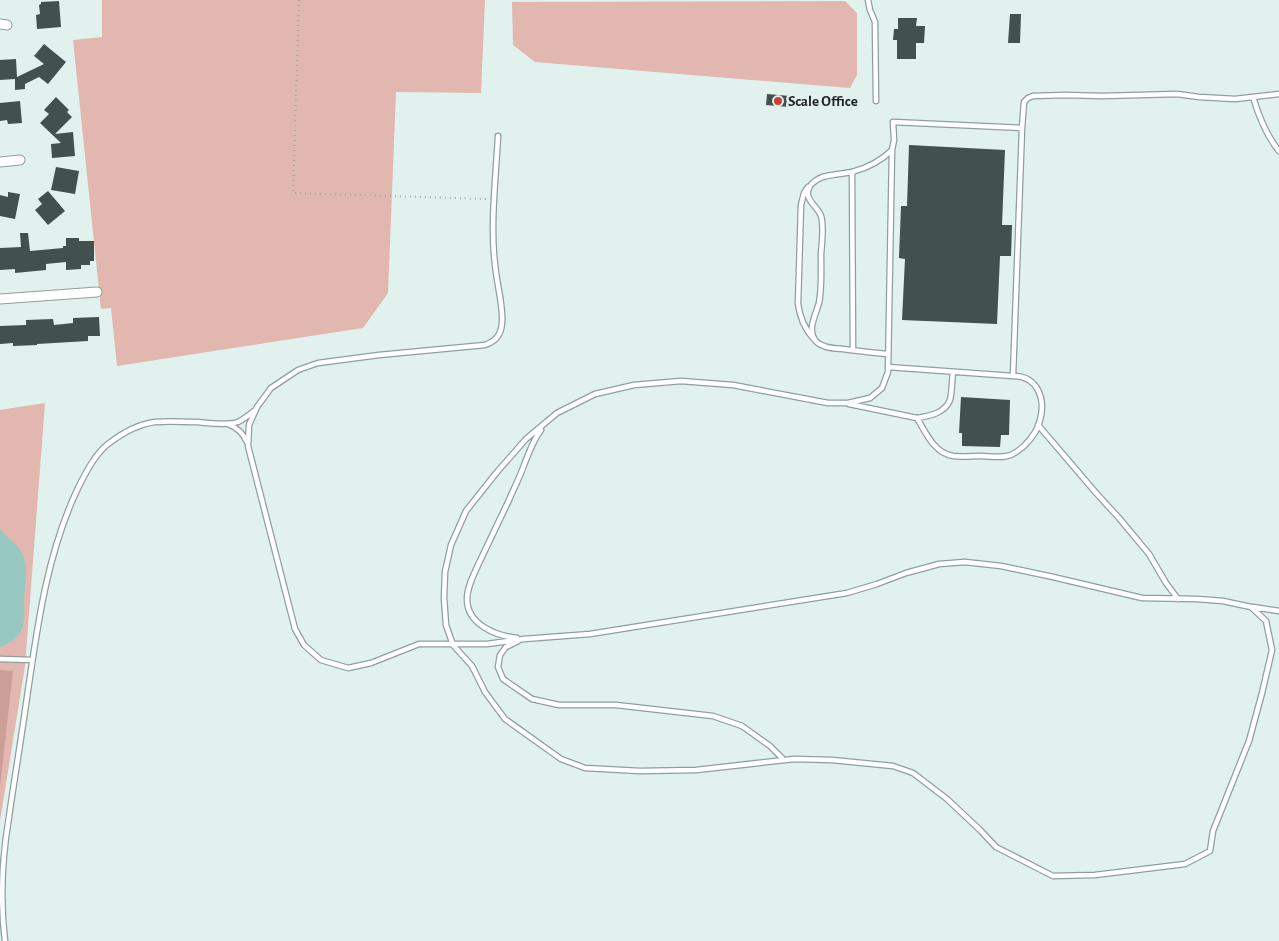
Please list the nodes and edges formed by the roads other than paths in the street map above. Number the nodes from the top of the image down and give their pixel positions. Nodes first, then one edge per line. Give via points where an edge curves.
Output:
1 (868, 0) edge
2 (1279, 94) edge
3 (1253, 97) junction
4 (876, 101) dead end
5 (1022, 128) junction
6 (498, 136) dead end
7 (892, 150) junction
8 (1279, 151) edge
9 (20, 160) dead end
10 (0, 162) edge
11 (852, 172) junction
12 (815, 182) junction
13 (97, 292) dead end
14 (0, 299) edge
15 (815, 341) junction
16 (853, 350) junction
17 (888, 354) junction
18 (888, 367) junction
19 (953, 372) junction
20 (1013, 376) junction
21 (848, 403) junction
22 (256, 410) junction
23 (917, 418) junction
24 (225, 423) junction
25 (546, 423) junction
26 (1038, 425) junction
27 (248, 446) junction
28 (1178, 599) junction
29 (1251, 606) junction
30 (1279, 611) edge
31 (524, 639) junction
32 (453, 644) junction
33 (0, 658) edge
34 (32, 660) junction
35 (784, 760) junction
36 (6, 941) edge

1 - 4 lane via 875,22
2 - 3 lane
3 - 5 lane via 1235,100 1177,94 1033,96 1024,102
3 - 8 lane via 1260,118
5 - 7 lane via 892,122
5 - 20 lane
6 - 22 lane via 494,253 502,323 494,341 485,345 318,363 298,370 271,388
7 - 11 lane via 882,160
7 - 17 lane
9 - 10 street
11 - 12 lane via 833,174
11 - 16 lane
12 - 15 lane via 809,188 808,196 822,216 822,229 819,302 812,326
12 - 15 lane via 804,193 801,205 798,304 806,331
13 - 14 street
15 - 16 lane via 825,347
16 - 17 lane
17 - 18 lane
18 - 19 lane
18 - 21 lane via 882,388 870,398
19 - 20 lane
19 - 23 lane via 950,399 943,410
20 - 26 lane via 1027,379 1039,391 1041,420
21 - 23 lane
21 - 25 lane via 828,403 734,385 681,381 634,385 595,394
22 - 24 lane via 237,423
22 - 27 lane via 250,425
23 - 26 lane via 932,443 941,452 953,456 1008,456 1032,438
24 - 27 lane via 244,434
24 - 34 lane via 153,422 128,430 106,446 87,469 70,506 47,579
25 - 31 lane via 530,449 469,587 467,600 478,623 506,637
25 - 32 lane via 526,439 490,480 466,511 451,545 444,598 446,625
26 - 28 lane via 1149,554
27 - 32 lane via 294,629 304,645 321,660 348,668 371,663 419,644
28 - 29 lane
28 - 31 lane via 1142,598 1027,571 965,562 939,564 847,593 590,634
29 - 30 lane
29 - 35 lane via 1266,621 1272,650 1262,693 1248,741 1213,831 1210,851 1185,864 1095,875 1053,876 996,847 948,799 914,773 893,766 832,760
31 - 32 lane
31 - 35 lane via 506,647 500,655 498,667 503,679 532,699 559,705 616,705 713,716 742,726
32 - 35 lane via 472,666 485,692 505,719 561,759 585,768 696,770
33 - 34 lane
34 - 36 lane via 2,869 0,902

